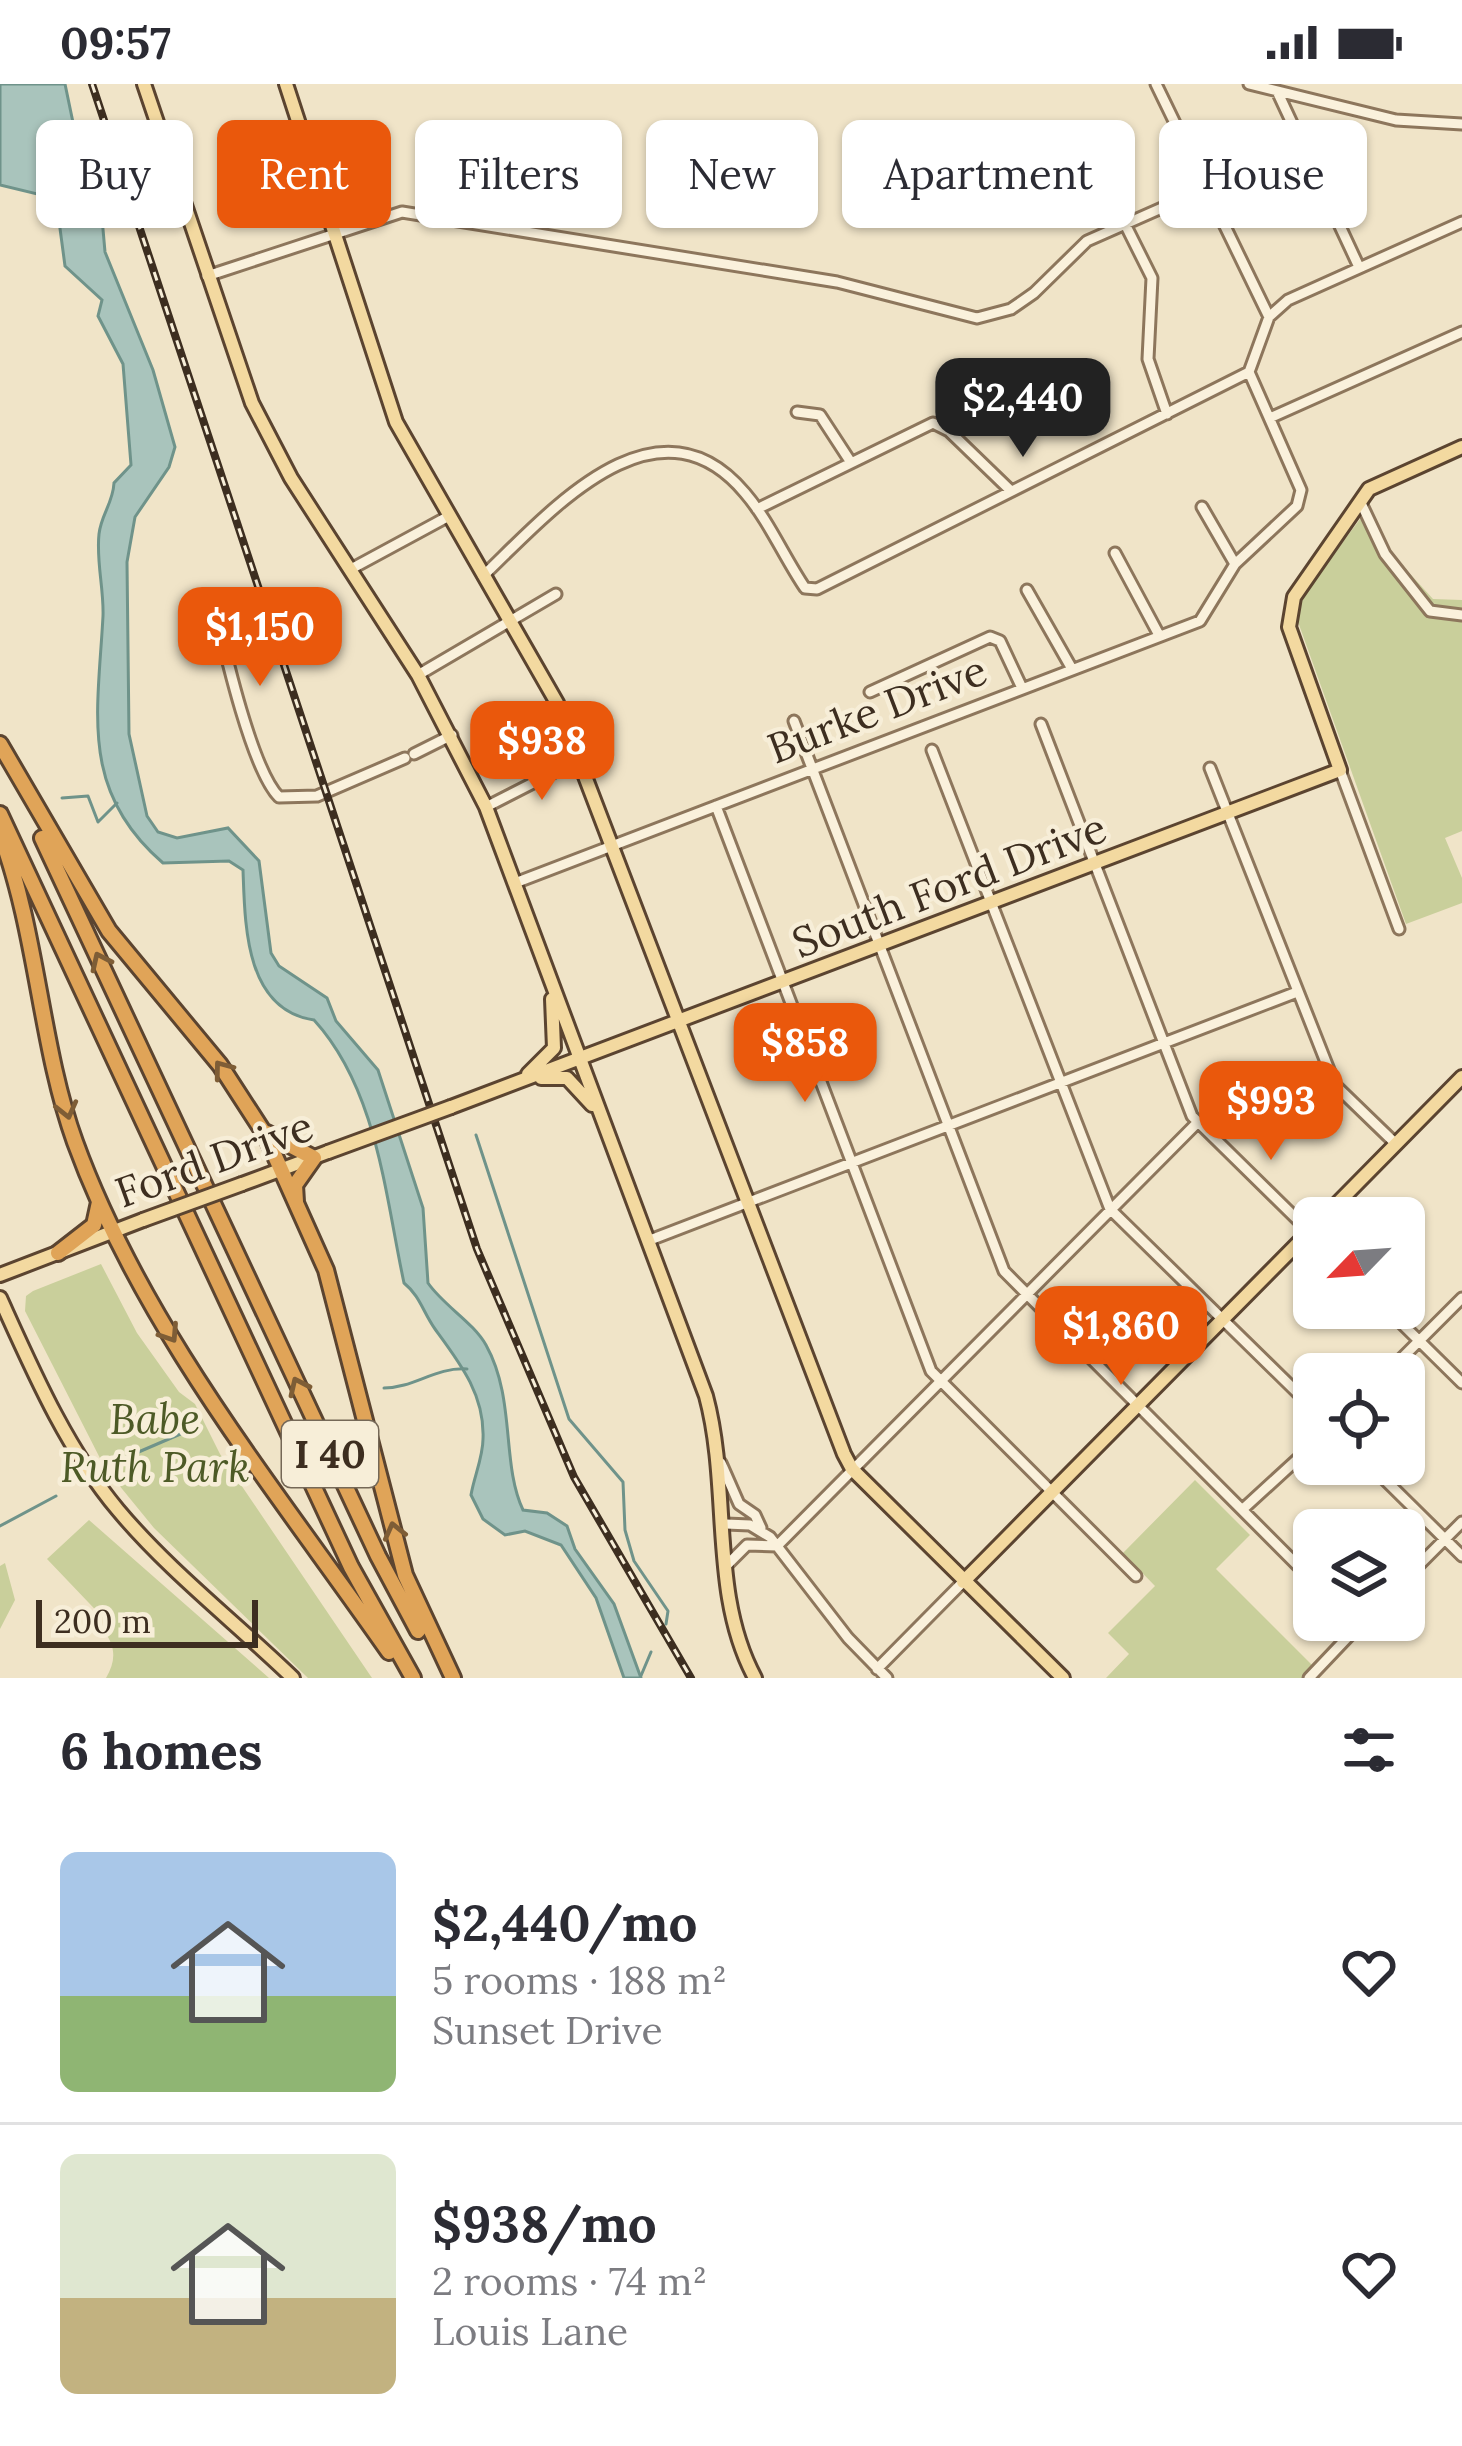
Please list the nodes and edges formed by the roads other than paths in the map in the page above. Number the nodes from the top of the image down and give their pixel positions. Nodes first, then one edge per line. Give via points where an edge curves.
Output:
1 (144, 84) edge
2 (286, 84) edge
3 (1156, 84) edge
4 (1249, 84) edge
5 (1277, 91) junction
6 (1174, 120) edge
7 (1462, 124) edge
8 (415, 214) edge
9 (1462, 222) edge
10 (507, 228) edge
11 (1116, 228) edge
12 (1127, 228) edge
13 (1226, 228) edge
14 (334, 233) junction
15 (1359, 267) junction
16 (207, 276) junction
17 (1268, 317) junction
18 (1462, 332) edge
19 (1249, 372) junction
20 (797, 412) dead end
21 (1167, 414) junction
22 (1271, 417) junction
23 (1462, 447) edge
24 (850, 461) junction
25 (1011, 491) junction
26 (1360, 501) junction
27 (1202, 507) dead end
28 (757, 509) junction
29 (448, 516) junction
30 (1114, 553) dead end
31 (1235, 564) junction
32 (351, 569) junction
33 (483, 576) junction
34 (1027, 590) dead end
35 (556, 594) dead end
36 (213, 600) dead end
37 (1462, 614) edge
38 (509, 620) junction
39 (1159, 635) junction
40 (1072, 669) junction
41 (418, 675) junction
42 (1022, 688) junction
43 (870, 692) dead end
44 (794, 721) dead end
45 (1041, 724) dead end
46 (452, 735) junction
47 (0, 745) edge
48 (932, 750) dead end
49 (578, 760) junction
50 (813, 768) junction
51 (1210, 768) dead end
52 (1340, 770) junction
53 (716, 806) junction
54 (486, 807) junction
55 (0, 814) edge
56 (1228, 814) junction
57 (0, 833) edge
58 (612, 846) junction
59 (1095, 865) junction
60 (514, 883) junction
61 (991, 904) junction
62 (532, 928) junction
63 (1399, 928) dead end
64 (881, 947) junction
65 (783, 984) junction
66 (1297, 992) junction
67 (680, 1024) junction
68 (1163, 1042) junction
69 (580, 1058) junction
70 (1462, 1077) edge
71 (517, 1083) junction
72 (1060, 1083) junction
73 (251, 1109) junction
74 (1197, 1123) junction
75 (946, 1125) junction
76 (1396, 1144) junction
77 (614, 1146) junction
78 (321, 1155) junction
79 (851, 1161) junction
80 (279, 1170) junction
81 (97, 1191) junction
82 (1344, 1197) edge
83 (748, 1202) junction
84 (1110, 1209) junction
85 (1293, 1214) edge
86 (301, 1218) junction
87 (114, 1232) junction
88 (650, 1240) junction
89 (1293, 1251) edge
90 (58, 1252) junction
91 (0, 1275) edge
92 (1024, 1297) junction
93 (0, 1298) edge
94 (1462, 1298) edge
95 (1223, 1319) junction
96 (1408, 1329) edge
97 (1420, 1341) junction
98 (1408, 1353) edge
99 (938, 1383) junction
100 (1462, 1383) edge
101 (1293, 1388) edge
102 (1137, 1406) junction
103 (721, 1462) junction
104 (1293, 1463) edge
105 (852, 1469) junction
106 (1390, 1485) edge
107 (1051, 1492) junction
108 (1243, 1509) junction
109 (1462, 1522) edge
110 (726, 1524) junction
111 (761, 1528) junction
112 (1445, 1540) junction
113 (777, 1546) junction
114 (1462, 1556) edge
115 (1293, 1560) edge
116 (1425, 1560) edge
117 (725, 1568) junction
118 (1136, 1576) dead end
119 (963, 1582) junction
120 (1341, 1641) edge
121 (877, 1669) junction
122 (292, 1678) edge
123 (410, 1678) edge
124 (449, 1678) edge
125 (755, 1678) edge
126 (887, 1678) edge
127 (1063, 1678) edge
128 (1309, 1678) edge

1 - 16 main road
2 - 14 main road
3 - 6 street
4 - 5 street
5 - 7 street via 1396,120
5 - 15 street
8 - 14 street
9 - 15 street
10 - 11 street via 836,282 977,319 1011,309 1087,241
12 - 21 street via 1152,278 1148,359
13 - 17 street
14 - 16 street
14 - 29 main road via 396,422
15 - 17 street
16 - 32 main road via 269,438
17 - 19 street
18 - 22 street
19 - 21 street
19 - 22 street
20 - 24 street via 820,415
21 - 25 street
22 - 31 street, Burke Drive via 1301,490 1297,506
23 - 26 main road via 1369,489
24 - 25 street via 933,424
24 - 28 street
25 - 28 street via 817,589 805,588
26 - 37 street via 1384,554 1430,611
26 - 52 main road via 1294,597 1289,620
27 - 31 street
28 - 33 street via 704,462 637,455 559,504
29 - 32 street
29 - 33 main road
30 - 39 street
31 - 39 street, Burke Drive via 1200,621
32 - 41 main road
33 - 38 main road
34 - 40 street
35 - 38 street
36 - 46 street via 266,780 279,797 320,795
38 - 41 street
38 - 49 main road
39 - 40 street, Burke Drive
40 - 42 street, Burke Drive
41 - 46 main road
42 - 43 street via 1000,641 990,637
42 - 50 street, Burke Drive
44 - 50 street
45 - 59 street
46 - 54 main road
73 -> 47 highway via 109,931
124 -> 47 highway, I 40 via 378,1556
48 - 61 street
49 - 54 street
49 - 58 main road
50 - 53 street, Burke Drive
50 - 64 street
51 - 56 street
52 - 56 main road, South Ford Drive
52 - 63 street
53 - 58 street, Burke Drive
53 - 65 street
54 - 60 main road
55 - 123 highway, I 40
56 - 59 main road, South Ford Drive
56 - 66 street
57 -> 81 highway via 36,956 66,1113
58 - 60 street, Burke Drive
58 - 67 main road
59 - 61 main road, South Ford Drive
59 - 68 street
60 - 62 main road
61 - 64 main road, South Ford Drive
61 - 72 street
62 - 69 main road
62 - 71 main road via 556,1040 548,1058
64 - 65 main road, South Ford Drive
64 - 75 street
65 - 67 main road, South Ford Drive
65 - 79 street
66 - 68 street
66 - 76 street via 1335,1085
67 - 69 main road, South Ford Drive
67 - 83 main road
68 - 72 street
68 - 74 street
69 - 71 main road, South Ford Drive
69 - 77 main road
70 - 76 main road
71 - 77 main road via 554,1076 576,1083
71 - 78 main road, Ford Drive, bridge
72 - 75 street
72 - 84 street
73 - 78 highway via 272,1138
73 - 80 highway
74 - 84 street
74 - 85 street
75 - 79 street
75 - 92 street via 997,1257
76 - 82 main road
77 - 88 main road
78 - 80 main road, Ford Drive
78 - 86 highway via 295,1185
79 - 83 street
79 - 99 street
80 - 86 highway
80 - 87 main road, Ford Drive, bridge
81 - 87 highway
81 - 90 highway via 94,1225
83 - 88 street
83 - 105 main road
84 - 92 street
84 - 95 street
124 -> 86 highway via 405,1575 338,1308
87 - 90 main road, Ford Drive
87 -> 123 highway via 162,1321
88 - 103 main road via 702,1381
89 - 95 main road
90 - 91 main road, Ford Drive
92 - 99 street
92 - 102 street
93 - 122 main road via 60,1423 108,1497
94 - 97 street
95 - 101 street
95 - 102 main road
96 - 97 street
97 - 98 street
97 - 100 street
99 - 105 street
99 - 107 street
102 - 107 main road
102 - 108 street
103 - 110 main road
103 - 111 street via 739,1504
104 - 108 street
105 - 113 street
105 - 119 main road
106 - 112 street
107 - 118 street
107 - 119 main road
108 - 115 street
109 - 112 street
110 - 111 street
110 - 117 main road
111 - 113 street
112 - 114 street
112 - 116 street
113 - 117 street via 747,1545
113 - 121 street
117 - 125 main road via 736,1640
119 - 121 street
119 - 127 main road
120 - 128 street
121 - 126 street

